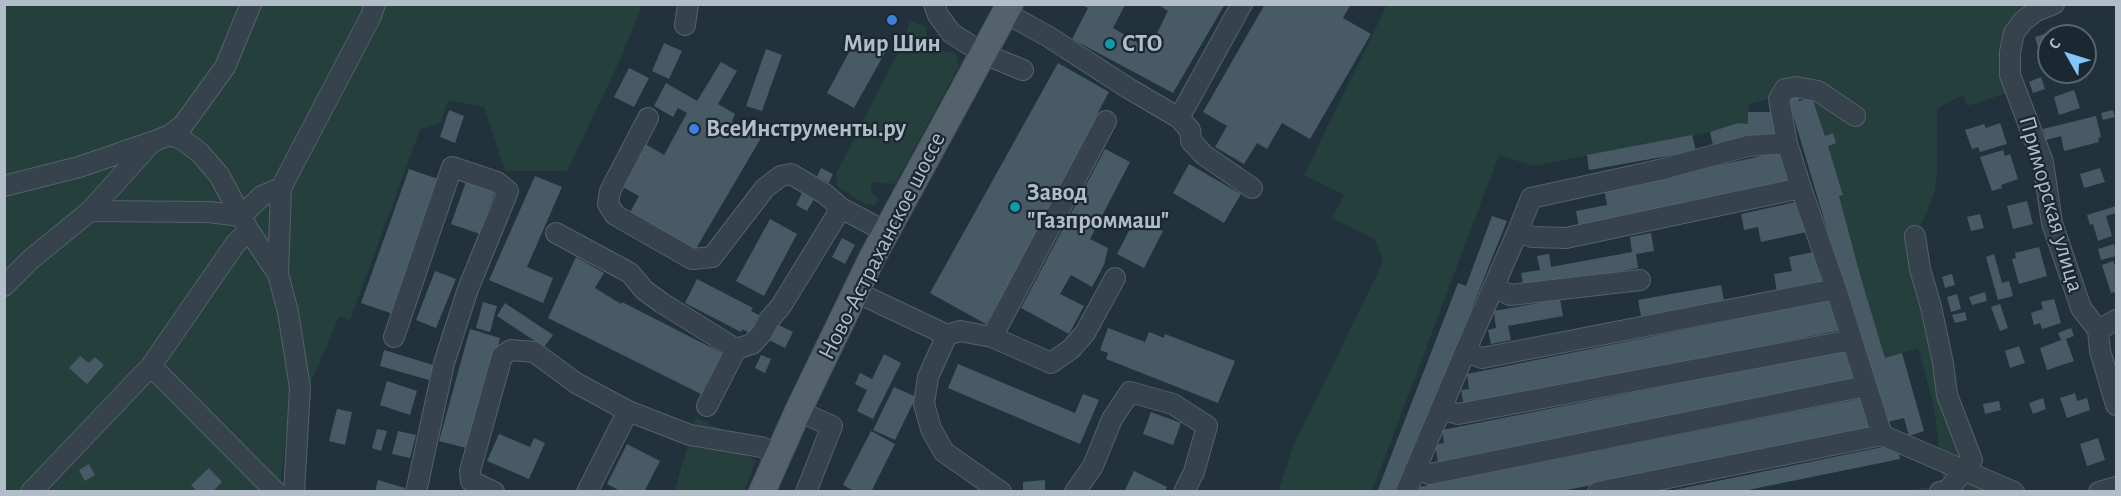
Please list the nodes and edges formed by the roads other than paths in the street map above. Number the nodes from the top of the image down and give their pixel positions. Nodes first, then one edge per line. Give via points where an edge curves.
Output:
1 (251, 4) edge
2 (375, 4) edge
3 (688, 4) edge
4 (934, 4) edge
5 (1242, 4) edge
6 (2054, 4) edge
7 (1008, 9) edge
8 (685, 25) dead end
9 (984, 54) junction
10 (1023, 70) dead end
11 (1855, 116) dead end
12 (648, 118) dead end
13 (1179, 118) junction
14 (1106, 121) dead end
15 (161, 139) junction
16 (1787, 143) junction
17 (4, 186) edge
18 (281, 188) junction
19 (1252, 188) dead end
20 (1801, 188) junction
21 (841, 208) junction
22 (90, 211) junction
23 (245, 223) junction
24 (1518, 231) junction
25 (886, 232) junction
26 (556, 233) dead end
27 (1915, 236) dead end
28 (278, 274) junction
29 (1115, 278) dead end
30 (1640, 280) dead end
31 (4, 286) edge
32 (1494, 287) junction
33 (1836, 289) junction
34 (856, 292) junction
35 (2116, 320) edge
36 (2098, 330) junction
37 (947, 335) junction
38 (394, 337) dead end
39 (992, 337) junction
40 (1852, 340) junction
41 (736, 349) junction
42 (1466, 352) junction
43 (151, 366) junction
44 (1866, 386) junction
45 (2116, 405) edge
46 (707, 406) dead end
47 (1442, 410) junction
48 (628, 411) junction
49 (798, 411) junction
50 (1882, 435) junction
51 (777, 454) junction
52 (1414, 470) junction
53 (1965, 470) junction
54 (2116, 486) edge
55 (1945, 491) edge
56 (31, 492) edge
57 (276, 492) edge
58 (294, 492) edge
59 (416, 492) edge
60 (494, 492) edge
61 (587, 492) edge
62 (762, 492) edge
63 (806, 492) edge
64 (1001, 492) edge
65 (1075, 492) edge
66 (1184, 492) edge
67 (1406, 492) edge
68 (1598, 492) edge
69 (2014, 492) edge
70 (2099, 492) edge

1 - 15 street via 225,68 183,126
2 - 18 street
3 - 8 street
4 - 9 street via 951,33
5 - 13 street
6 - 36 street, Приморская улица via 2036,11 2014,33 2010,75 2043,162 2052,223 2081,308
7 - 9 main road, Ново-Астраханское шоссе
7 - 13 street
9 - 10 street
9 - 25 main road, Ново-Астраханское шоссе
11 - 16 street via 1818,91 1785,88 1779,99
12 - 21 street via 610,190 608,204 615,215 692,259 712,256 765,188 781,176 791,174
13 - 19 street via 1203,155
14 - 39 street
15 - 17 street via 79,167
15 - 22 street
15 - 23 street via 183,140 213,168
16 - 20 street
16 - 24 street via 1748,147 1531,198
18 - 23 street via 262,196
18 - 28 street
20 - 24 street via 1566,237 1532,237
20 - 33 street
21 - 25 street
21 - 41 street via 762,333 752,344
22 - 23 street via 209,212
22 - 31 street
23 - 28 street
23 - 43 street via 236,243
24 - 32 street
25 - 34 main road, Ново-Астраханское шоссе
26 - 41 street via 630,273 662,303
27 - 53 street via 1947,395 1972,460
28 - 58 street via 300,388
29 - 39 street via 1085,333 1051,363
30 - 32 street via 1510,295
32 - 42 street
33 - 40 street
33 - 42 street via 1482,358
34 - 37 street
34 - 49 main road, Ново-Астраханское шоссе
35 - 36 street
36 - 45 street, Приморская улица
37 - 39 street via 960,332
37 - 64 street via 928,377 924,404 931,429 944,452
38 - 59 street via 452,167 497,182 508,191 468,289 444,363
40 - 44 street
40 - 47 street via 1458,414
41 - 46 street
42 - 47 street
43 - 56 street
43 - 57 street
44 - 50 street
44 - 52 street via 1430,474
47 - 52 street
48 - 51 street via 690,435 761,447
48 - 60 street via 576,383 534,352 511,350 502,356 470,471 471,481
48 - 61 street
49 - 51 main road, Ново-Астраханское шоссе
49 - 63 street via 832,426
50 - 53 street
50 - 68 street
51 - 62 main road, Ново-Астраханское шоссе
52 - 67 street
53 - 55 street
53 - 69 street
54 - 70 street
65 - 66 street via 1093,466 1112,418 1130,392 1173,404 1207,426

